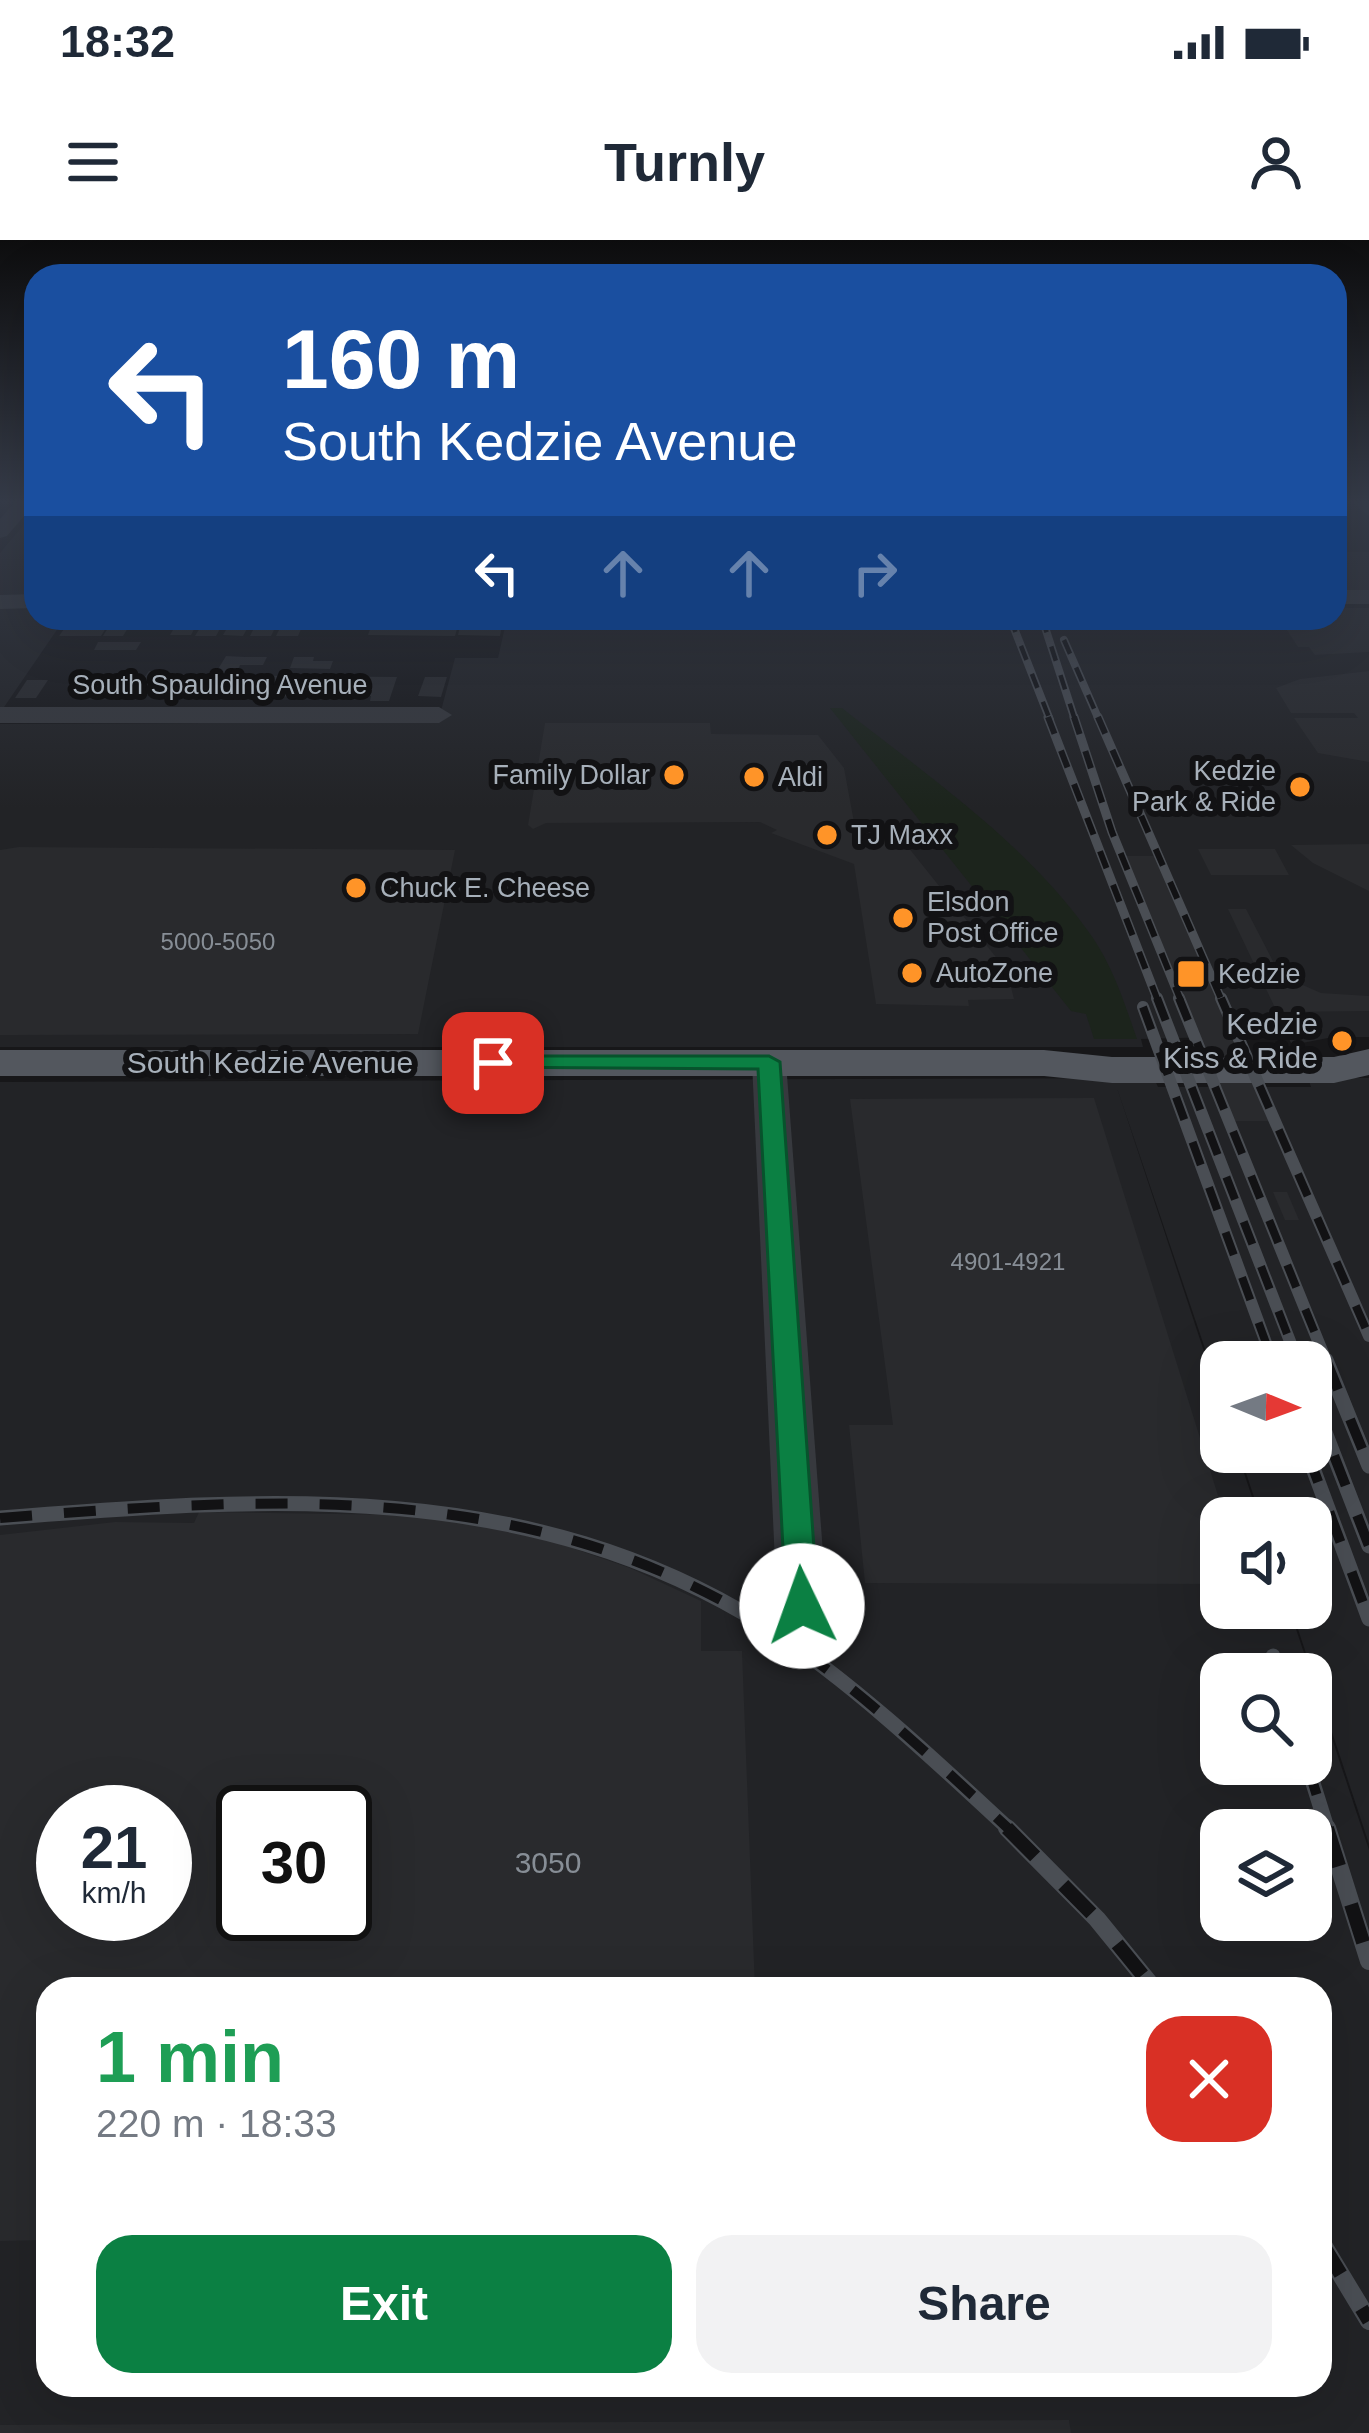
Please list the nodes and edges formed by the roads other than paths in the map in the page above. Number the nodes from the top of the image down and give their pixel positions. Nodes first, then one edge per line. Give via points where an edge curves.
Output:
1 (0, 715) edge
2 (439, 715) dead end
3 (769, 1062) junction
4 (0, 1063) edge
5 (1044, 1063) junction
6 (802, 1606) dead end

1 - 2 street, South Spaulding Avenue
3 - 4 main road, South Kedzie Avenue
3 - 5 main road, South Kedzie Avenue
3 - 6 street
5 - 5 main road, South Kedzie Avenue via 1334,1070 1369,1062 1304,1053 1107,1054

